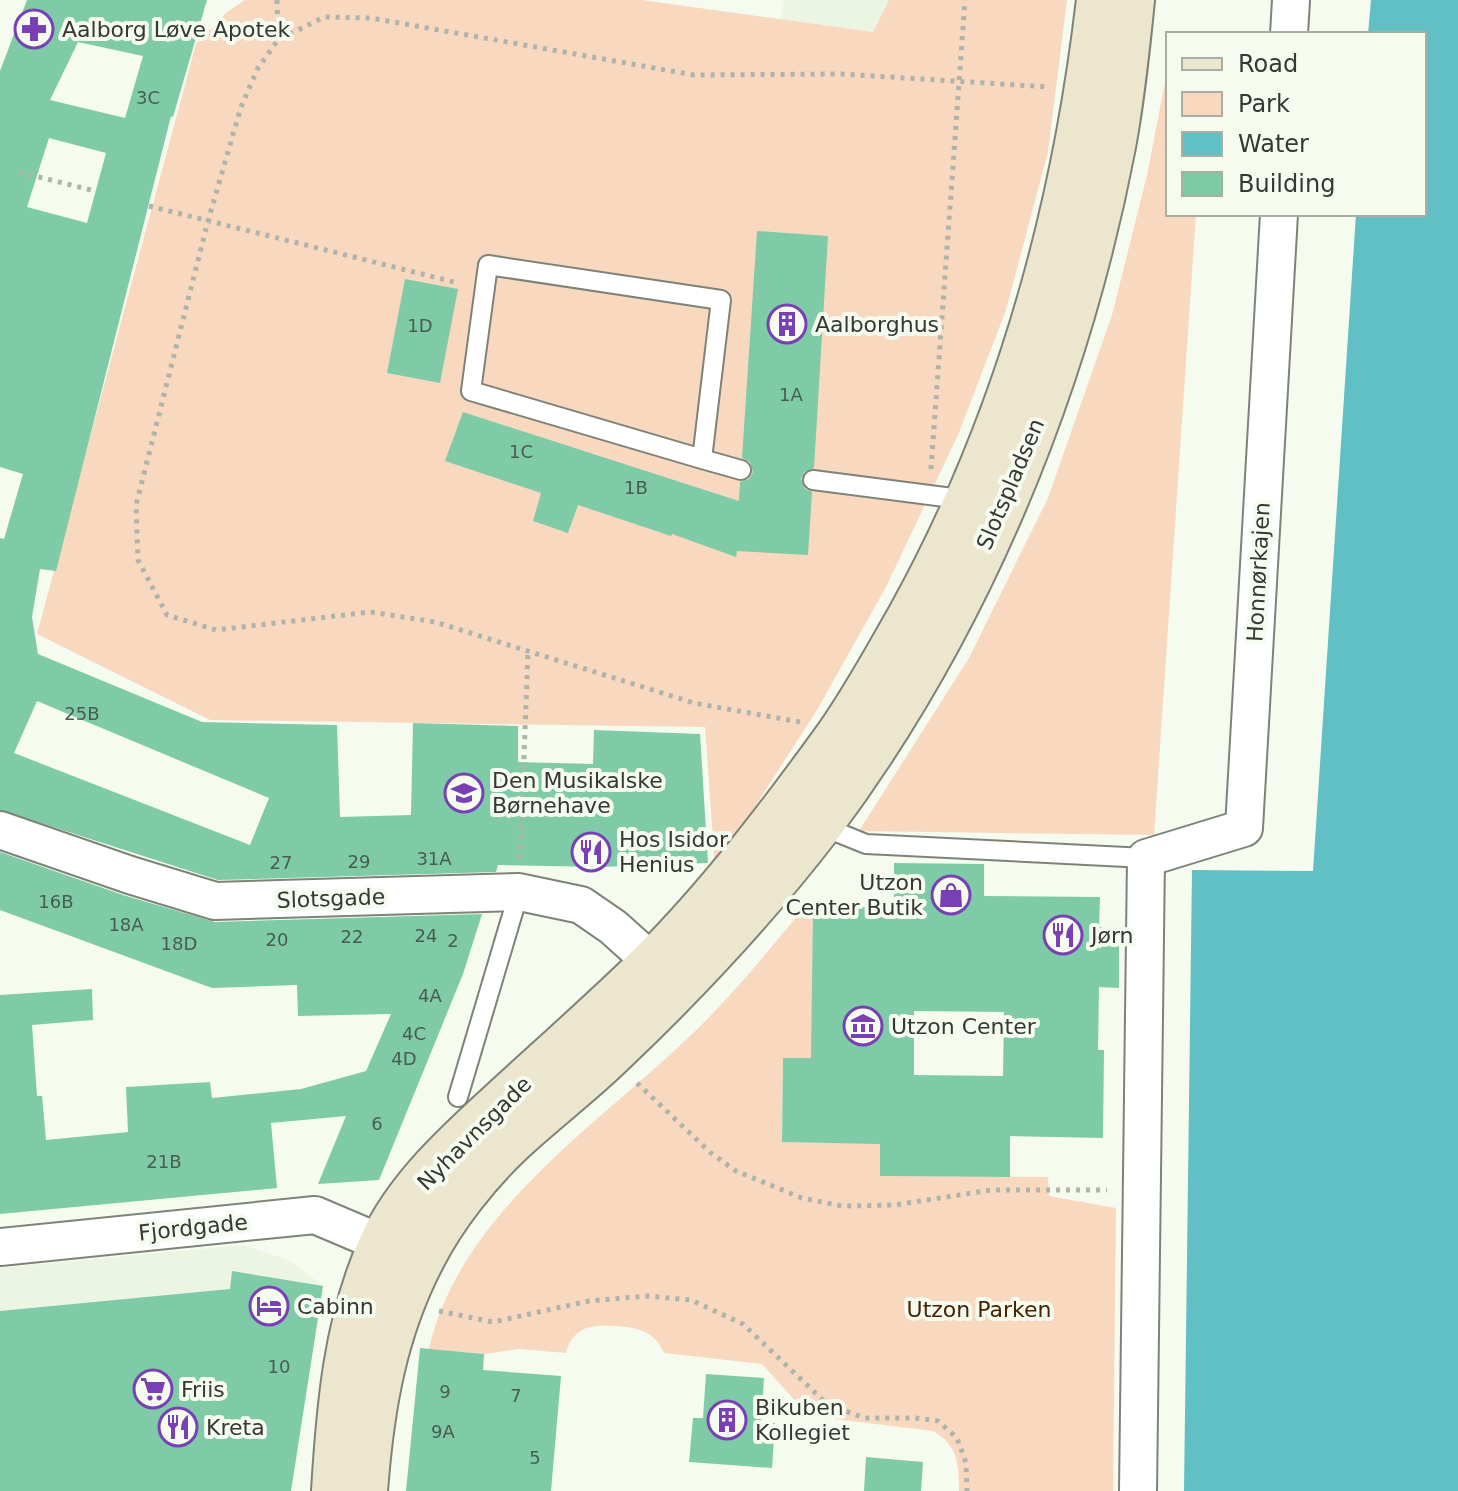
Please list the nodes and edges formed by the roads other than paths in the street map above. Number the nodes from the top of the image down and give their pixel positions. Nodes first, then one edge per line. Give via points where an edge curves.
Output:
1 (1099, 0) edge
2 (1132, 0) edge
3 (1291, 0) edge
4 (1289, 32) edge
5 (1279, 216) edge
6 (702, 459) junction
7 (741, 470) dead end
8 (813, 480) dead end
9 (949, 497) junction
10 (819, 825) junction
11 (0, 830) edge
12 (1146, 858) junction
13 (519, 892) junction
14 (736, 897) junction
15 (652, 962) junction
16 (458, 1097) dead end
17 (381, 1243) junction
18 (0, 1247) edge
19 (334, 1491) edge
20 (365, 1491) edge
21 (1138, 1491) edge

1 - 9 main road, Slotspladsen via 1089,89 1056,242 1020,366
2 - 10 main road, Slotspladsen via 1123,89 1094,236 1040,415 951,614 873,749
3 - 4 street
5 - 12 street, Honnørkajen via 1244,828
6 - 6 lane via 471,391 488,265 721,300
6 - 7 lane
8 - 9 lane
9 - 14 main road, Slotspladsen via 929,581
10 - 12 lane via 866,844
10 - 14 main road, Slotspladsen
11 - 13 street, Slotsgade via 215,901
12 - 21 street
13 - 15 street, Slotsgade via 581,905
13 - 16 lane
14 - 15 main road, Nyhavnsgade
14 - 20 main road, Nyhavnsgade via 678,990 511,1142 481,1174 422,1258 381,1368
15 - 17 main road, Nyhavnsgade via 420,1183
17 - 18 street, Fjordgade via 315,1215
17 - 19 main road, Nyhavnsgade via 351,1335

